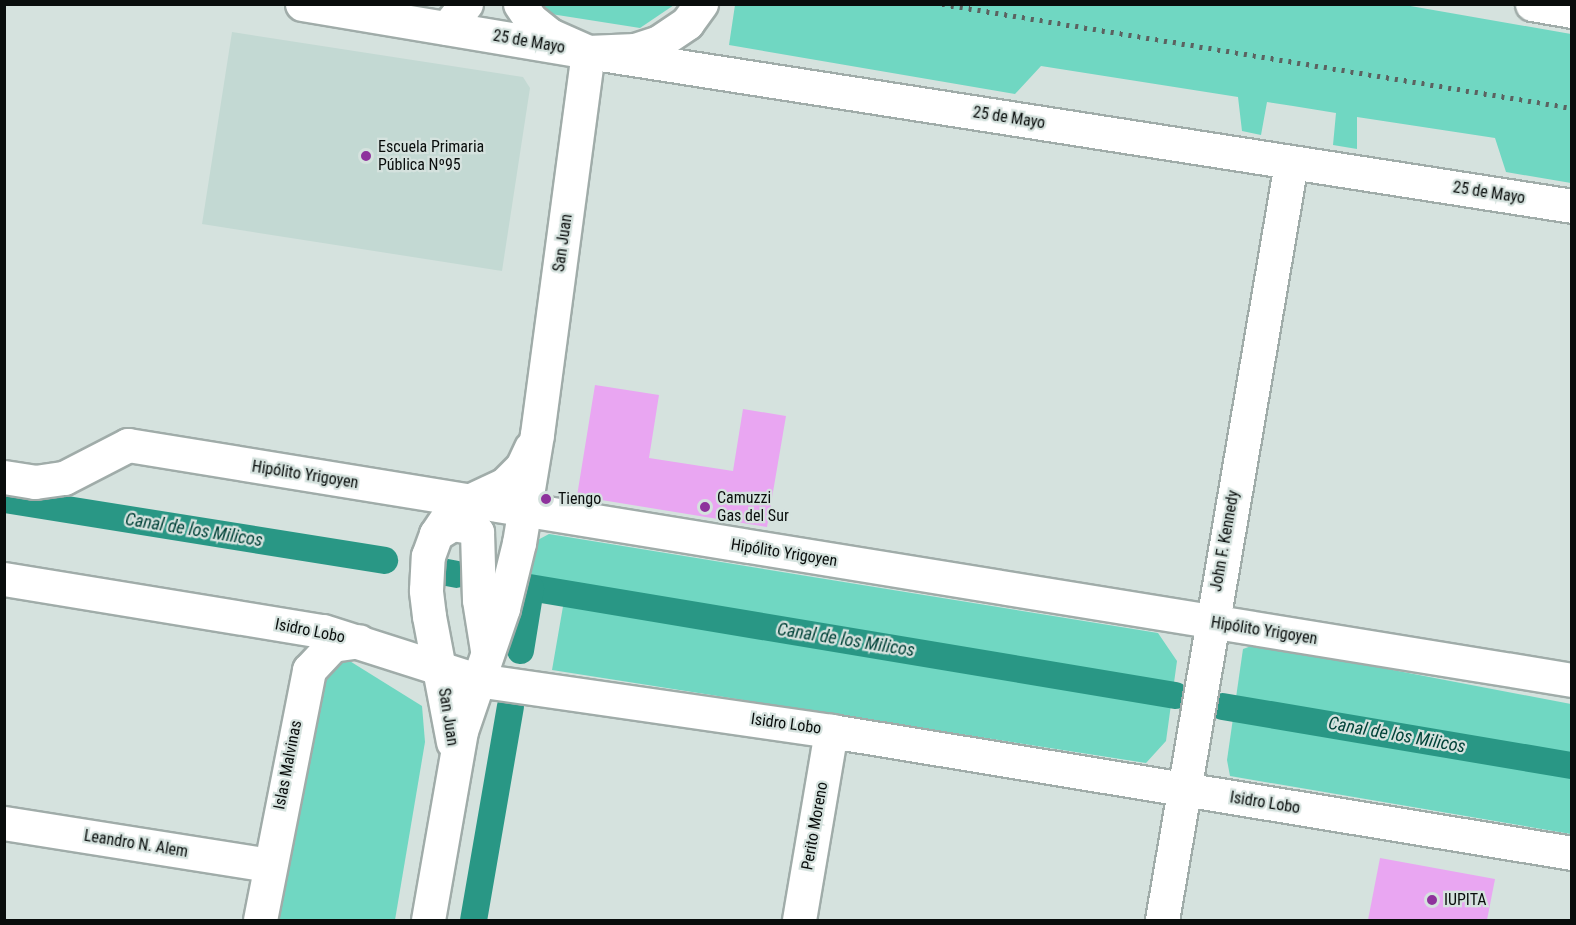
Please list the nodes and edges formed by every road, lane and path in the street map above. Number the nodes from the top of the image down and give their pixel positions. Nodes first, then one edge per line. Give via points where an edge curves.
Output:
1 (302, 4) edge
2 (520, 4) edge
3 (701, 4) edge
4 (1532, 4) edge
5 (1572, 11) edge
6 (457, 16) edge
7 (588, 52) junction
8 (1291, 163) junction
9 (1572, 206) edge
10 (537, 434) junction
11 (4, 477) edge
12 (467, 502) junction
13 (524, 511) junction
14 (436, 534) junction
15 (4, 579) edge
16 (1211, 622) junction
17 (359, 641) junction
18 (482, 667) junction
19 (440, 670) junction
20 (1572, 680) edge
21 (831, 731) junction
22 (454, 762) junction
23 (1184, 789) junction
24 (4, 823) edge
25 (1572, 853) edge
26 (268, 866) junction
27 (260, 921) edge
28 (428, 921) edge
29 (799, 921) edge
30 (1162, 921) edge

1 - 6 street, 25 de Mayo
2 - 7 street via 530,19 550,35
3 - 7 street via 687,23 659,42 635,50
4 - 5 street
6 - 7 street, 25 de Mayo
7 - 8 street, 25 de Mayo
7 - 10 street, San Juan
8 - 9 street, 25 de Mayo
8 - 16 street, John F. Kennedy
10 - 12 street, San Juan via 522,467 505,484
10 - 13 street, San Juan
11 - 12 street, Hipólito Yrigoyen via 34,482 64,478 128,445
12 - 13 street, Hipólito Yrigoyen
12 - 14 street, San Juan via 448,516
13 - 16 street, Hipólito Yrigoyen
13 - 18 street, San Juan via 503,608
14 - 18 street via 452,524 477,532
14 - 19 street, San Juan via 428,556 426,590
15 - 17 street, Isidro Lobo via 323,631
16 - 20 street, Hipólito Yrigoyen
16 - 23 street, John F. Kennedy
17 - 19 street, Isidro Lobo
17 - 26 street, Islas Malvinas via 332,645 309,670
18 - 19 street, Isidro Lobo
18 - 21 street, Isidro Lobo
18 - 22 street, San Juan
19 - 22 street, San Juan
21 - 23 street, Isidro Lobo
21 - 29 street, Perito Moreno
22 - 28 street, San Juan
23 - 25 street, Isidro Lobo
23 - 30 street, John F. Kennedy
24 - 26 street, Leandro N. Alem
26 - 27 street, Islas Malvinas

